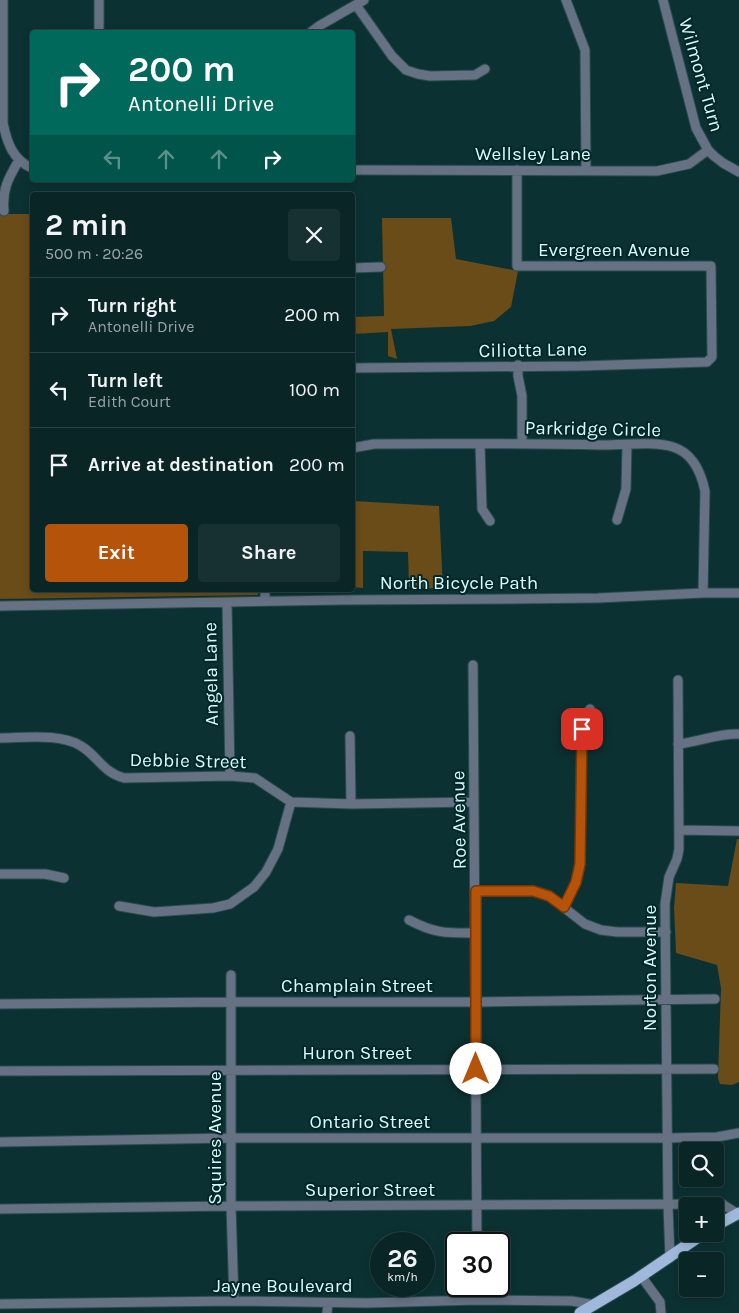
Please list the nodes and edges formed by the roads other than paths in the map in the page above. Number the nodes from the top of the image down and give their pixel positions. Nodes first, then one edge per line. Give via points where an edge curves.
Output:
1 (3, 0) edge
2 (99, 0) edge
3 (566, 0) edge
4 (663, 0) edge
5 (360, 2) edge
6 (99, 30) edge
7 (314, 30) edge
8 (484, 69) dead end
9 (708, 150) junction
10 (19, 160) junction
11 (30, 167) edge
12 (355, 170) edge
13 (517, 170) junction
14 (586, 170) junction
15 (739, 172) edge
16 (4, 211) dead end
17 (380, 267) dead end
18 (355, 268) edge
19 (712, 357) joint
20 (518, 365) junction
21 (355, 368) edge
22 (480, 444) junction
23 (522, 444) junction
24 (627, 445) junction
25 (355, 447) edge
26 (617, 520) dead end
27 (490, 521) dead end
28 (264, 592) edge
29 (703, 593) junction
30 (739, 593) edge
31 (265, 601) junction
32 (227, 603) junction
33 (0, 606) edge
34 (473, 665) dead end
35 (678, 680) dead end
36 (590, 709) dead end
37 (739, 734) edge
38 (350, 736) dead end
39 (0, 738) edge
40 (678, 744) junction
41 (230, 776) junction
42 (291, 802) junction
43 (474, 802) junction
44 (351, 804) junction
45 (680, 830) junction
46 (739, 831) edge
47 (0, 874) edge
48 (64, 878) dead end
49 (476, 891) junction
50 (120, 906) dead end
51 (564, 907) junction
52 (409, 920) dead end
53 (666, 932) junction
54 (475, 933) junction
55 (231, 975) dead end
56 (715, 998) dead end
57 (667, 999) junction
58 (231, 1002) junction
59 (476, 1002) junction
60 (0, 1004) edge
61 (476, 1069) junction
62 (714, 1069) dead end
63 (232, 1070) junction
64 (667, 1070) junction
65 (0, 1071) edge
66 (739, 1132) edge
67 (231, 1138) junction
68 (668, 1138) junction
69 (477, 1139) junction
70 (0, 1142) edge
71 (231, 1206) junction
72 (477, 1206) junction
73 (668, 1206) junction
74 (0, 1209) edge
75 (738, 1214) edge
76 (724, 1221) edge
77 (478, 1232) edge
78 (692, 1242) edge
79 (670, 1258) junction
80 (641, 1276) junction
81 (478, 1300) joint
82 (234, 1301) junction
83 (328, 1303) junction
84 (0, 1304) edge
85 (595, 1305) junction
86 (327, 1313) edge
87 (580, 1313) edge
88 (661, 1313) edge

1 - 10 street via 3,123 6,138
2 - 6 street
3 - 14 street via 585,50
4 - 9 street, Wilmont Turn via 696,128
5 - 7 street
5 - 8 street via 392,56 406,70 430,76 475,75
9 - 14 street, Wellsley Lane via 689,164 670,169
9 - 15 street, Wilmont Turn
10 - 11 street
10 - 16 street via 5,186 2,197
12 - 13 street, Wellsley Lane
13 - 14 street, Wellsley Lane
13 - 19 street, Evergreen Avenue via 517,266 711,266
17 - 18 street
19 - 20 street, Ciliotta Lane via 707,362
20 - 21 street, Ciliotta Lane
20 - 23 street
22 - 23 street, Parkridge Circle
22 - 25 street, Parkridge Circle via 374,444
22 - 27 street via 482,509
23 - 24 street, Parkridge Circle
24 - 26 street via 626,489
24 - 29 street, Parkridge Circle via 674,447 697,466 705,490
28 - 31 street
29 - 30 street, North Bicycle Path
29 - 31 street, North Bicycle Path
31 - 32 street, North Bicycle Path
32 - 33 street, North Bicycle Path
32 - 41 street, Angela Lane
34 - 43 street, Roe Avenue
35 - 40 street, Norton Avenue
36 - 51 street via 582,729 580,864 576,882
37 - 40 street
38 - 44 street
39 - 41 street, Debbie Street via 67,740 87,750 110,773 124,778
40 - 45 street, Norton Avenue
41 - 42 street, Debbie Street via 255,778
42 - 44 street
42 - 50 street via 278,849 266,872 254,887 230,904 154,912
43 - 44 street
43 - 49 street, Roe Avenue
45 - 46 street
45 - 53 street, Norton Avenue via 677,859 667,888
47 - 48 street via 45,874
49 - 51 street via 533,891 549,896
49 - 54 street, Roe Avenue
51 - 53 street via 585,924 602,930
52 - 54 street via 440,933
53 - 57 street, Norton Avenue
54 - 59 street, Roe Avenue
55 - 58 street, Squires Avenue
56 - 57 street, Champlain Street
57 - 59 street, Champlain Street
57 - 64 street, Norton Avenue
58 - 59 street, Champlain Street
58 - 60 street, Champlain Street
58 - 63 street, Squires Avenue
59 - 61 street, Roe Avenue
61 - 63 street, Huron Street
61 - 64 street, Huron Street
61 - 69 street, Roe Avenue
62 - 64 street, Huron Street
63 - 65 street, Huron Street
63 - 67 street, Squires Avenue
64 - 68 street, Norton Avenue
66 - 68 street, Ontario Street via 717,1137
67 - 69 street, Ontario Street
67 - 70 street, Ontario Street
67 - 71 street, Squires Avenue
68 - 69 street, Ontario Street
68 - 73 street, Norton Avenue
69 - 72 street, Roe Avenue
71 - 72 street, Superior Street
71 - 74 street, Superior Street
71 - 82 street, Squires Avenue
72 - 73 street, Superior Street
72 - 77 street, Roe Avenue
73 - 75 street, Superior Street via 722,1204
73 - 79 street, Norton Avenue
75 - 76 main road
78 - 79 main road
79 - 80 main road
80 - 85 main road
80 - 88 street via 660,1302
81 - 83 street, Jayne Boulevard
81 - 85 street, Jayne Boulevard via 572,1301
82 - 83 street, Jayne Boulevard
82 - 84 street, Jayne Boulevard via 170,1307
83 - 86 street
85 - 87 main road

